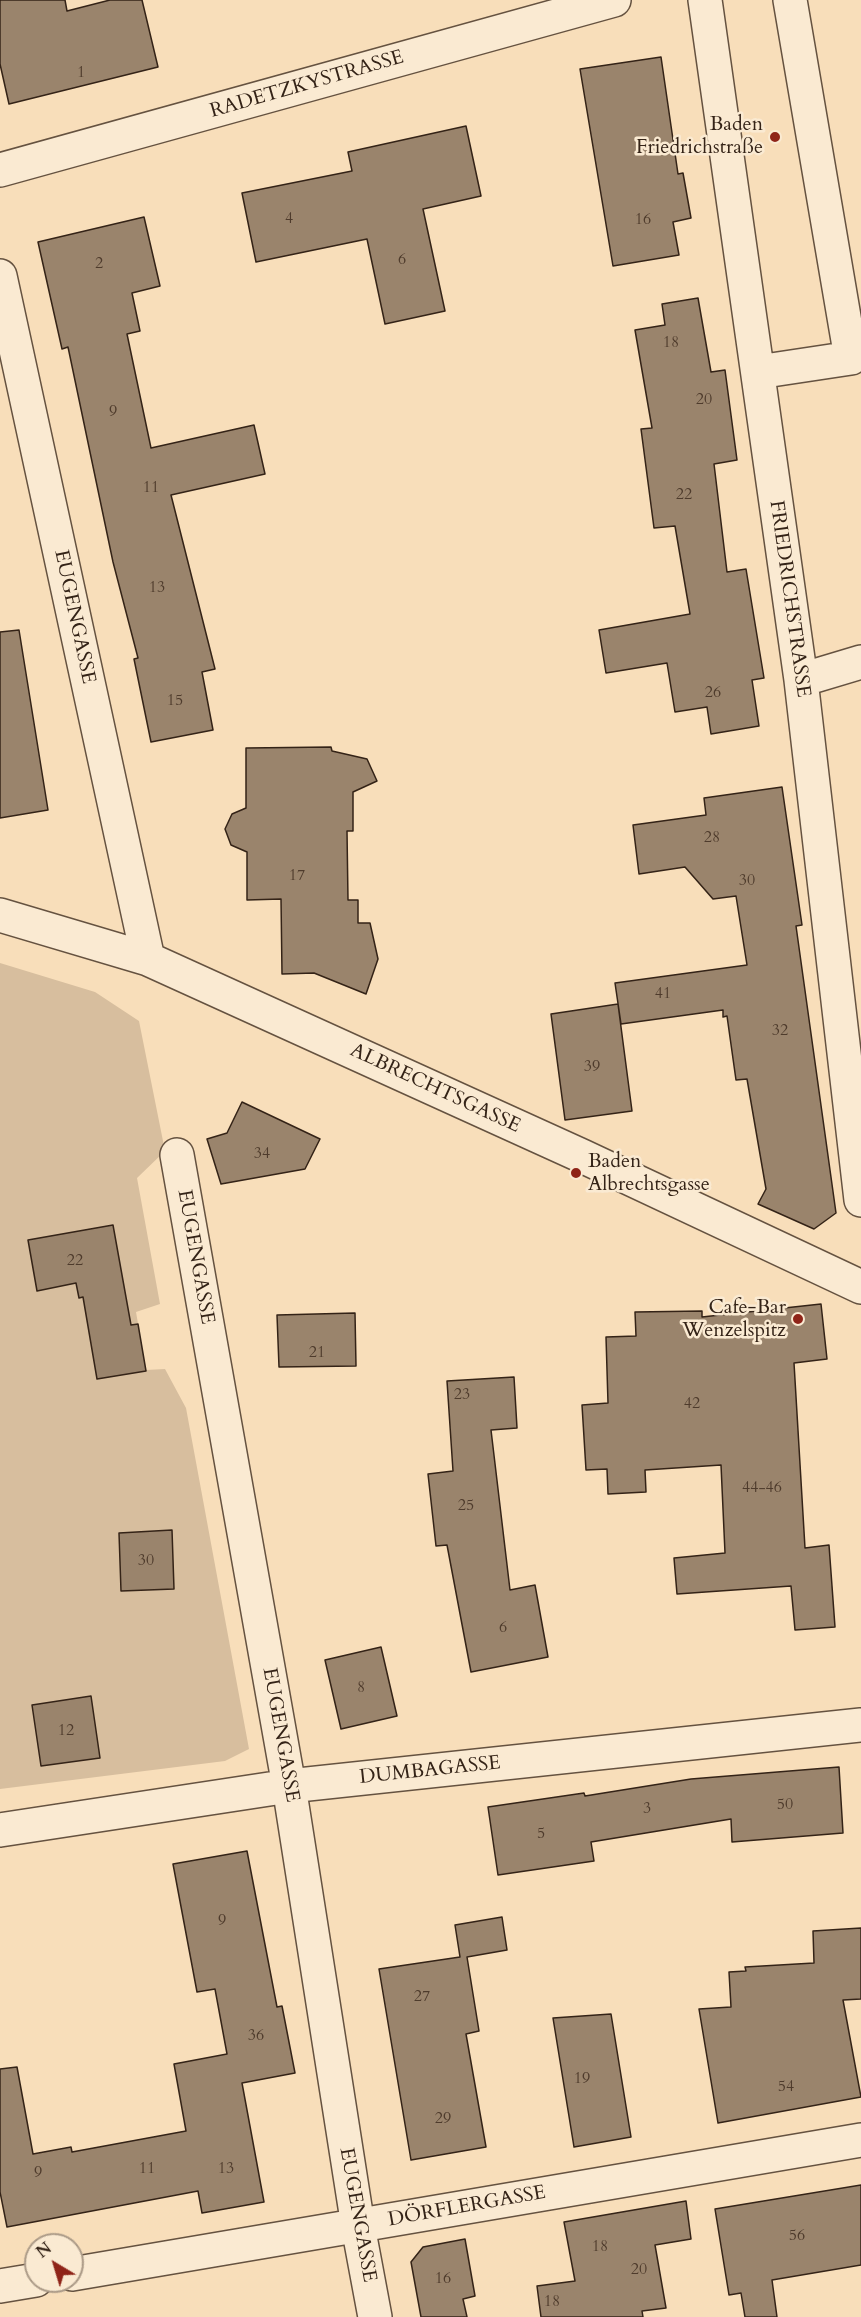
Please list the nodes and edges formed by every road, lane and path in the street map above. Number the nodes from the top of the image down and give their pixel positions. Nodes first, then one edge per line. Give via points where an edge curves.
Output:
1 (614, 0) edge
2 (705, 0) edge
3 (790, 0) edge
4 (0, 170) edge
5 (0, 276) edge
6 (758, 372) junction
7 (861, 662) edge
8 (801, 680) junction
9 (0, 915) edge
10 (148, 959) junction
11 (177, 1155) dead end
12 (861, 1200) edge
13 (861, 1287) edge
14 (861, 1725) edge
15 (289, 1786) junction
16 (0, 1830) edge
17 (861, 2140) edge
18 (358, 2226) junction
19 (84, 2272) edge
20 (24, 2282) edge
21 (0, 2286) edge
22 (375, 2317) edge

1 - 4 street, RADETZKYSTRASSE
2 - 6 street, FRIEDRICHSTRASSE
3 - 6 street via 851,358
5 - 10 street, EUGENGASSE
6 - 8 street, FRIEDRICHSTRASSE
7 - 8 street
8 - 12 street, FRIEDRICHSTRASSE
9 - 10 street, ALBRECHTSGASSE
10 - 13 street, ALBRECHTSGASSE
11 - 15 street, EUGENGASSE
14 - 15 street, DUMBAGASSE
15 - 16 street, DUMBAGASSE
15 - 18 street, EUGENGASSE
17 - 18 street, DÖRFLERGASSE
18 - 19 street, DÖRFLERGASSE
18 - 22 street, EUGENGASSE
20 - 21 street

